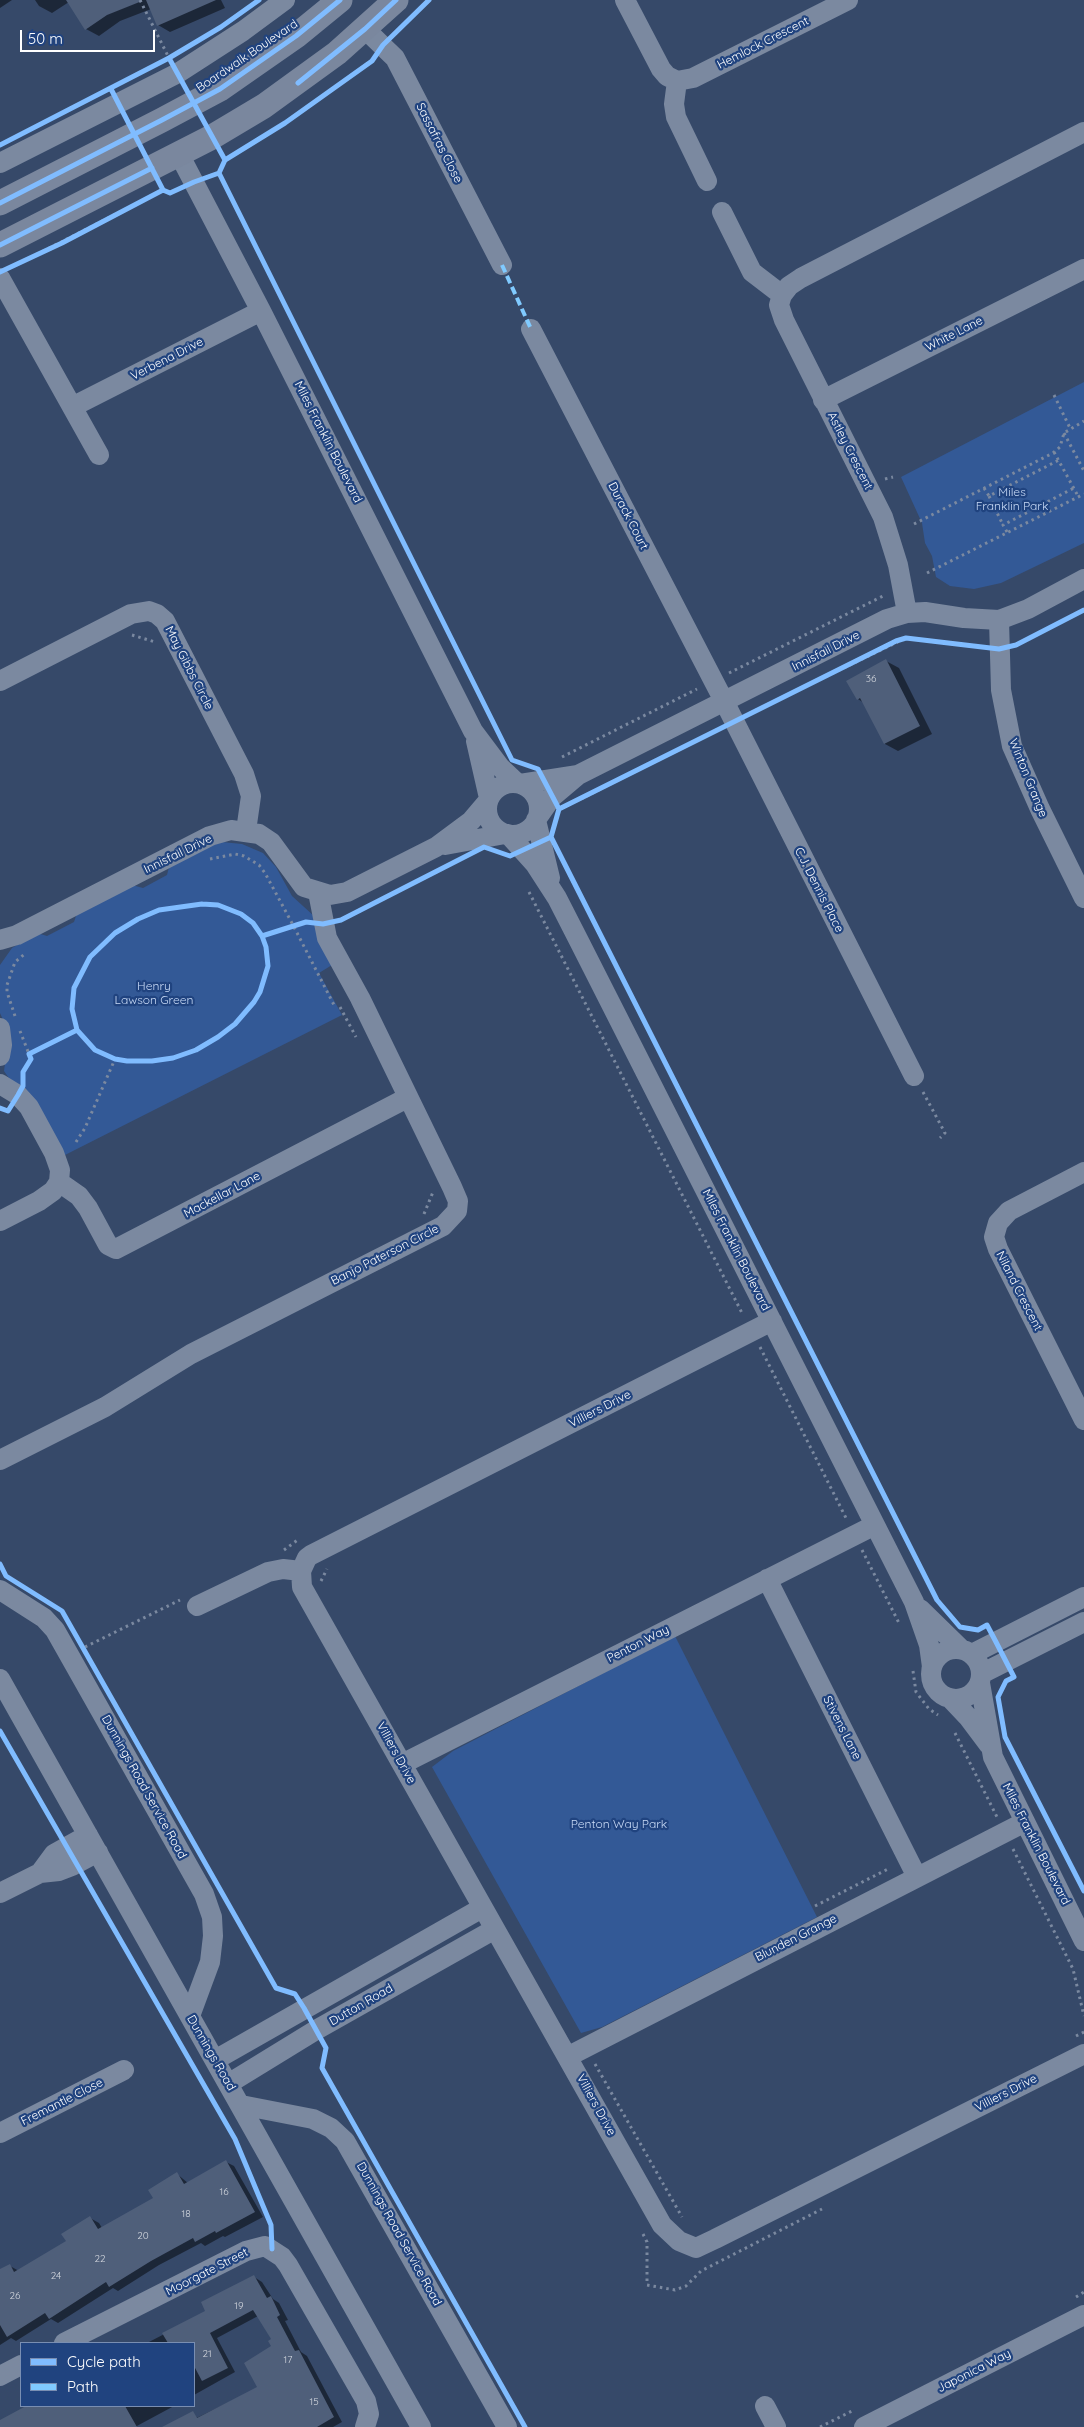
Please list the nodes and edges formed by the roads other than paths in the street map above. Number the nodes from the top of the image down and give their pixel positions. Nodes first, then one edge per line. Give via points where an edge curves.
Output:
1 (285, 0) edge
2 (340, 0) edge
3 (396, 0) edge
4 (624, 0) edge
5 (848, 0) edge
6 (365, 29) junction
7 (677, 81) junction
8 (162, 120) junction
9 (1084, 132) edge
10 (179, 154) junction
11 (0, 163) edge
12 (708, 181) dead end
13 (0, 203) edge
14 (722, 212) dead end
15 (0, 245) edge
16 (502, 265) dead end
17 (1084, 269) edge
18 (0, 278) edge
19 (782, 295) junction
20 (261, 311) junction
21 (531, 329) dead end
22 (823, 400) junction
23 (72, 407) junction
24 (99, 455) dead end
25 (1084, 579) edge
26 (907, 613) junction
27 (999, 620) junction
28 (0, 681) edge
29 (725, 703) junction
30 (473, 731) junction
31 (578, 775) junction
32 (519, 783) junction
33 (488, 799) junction
34 (537, 818) junction
35 (246, 832) junction
36 (507, 834) junction
37 (436, 847) junction
38 (318, 892) junction
39 (557, 898) junction
40 (1084, 898) edge
41 (9, 938) edge
42 (0, 953) edge
43 (11, 1024) edge
44 (0, 1056) edge
45 (914, 1076) road end
46 (0, 1084) edge
47 (408, 1098) junction
48 (1084, 1172) edge
49 (60, 1182) junction
50 (0, 1221) edge
51 (772, 1321) junction
52 (1084, 1420) edge
53 (0, 1460) edge
54 (875, 1525) junction
55 (301, 1571) junction
56 (767, 1579) junction
57 (3, 1583) edge
58 (1084, 1597) edge
59 (914, 1602) junction
60 (197, 1606) road end
61 (1084, 1622) edge
62 (967, 1652) junction
63 (922, 1667) junction
64 (0, 1679) edge
65 (981, 1679) junction
66 (950, 1698) junction
67 (990, 1747) junction
68 (402, 1764) junction
69 (1025, 1822) junction
70 (93, 1843) junction
71 (916, 1877) junction
72 (0, 1893) edge
73 (482, 1908) junction
74 (495, 1929) junction
75 (1084, 1940) edge
76 (190, 2016) junction
77 (577, 2051) junction
78 (1084, 2054) edge
79 (215, 2060) junction
80 (124, 2070) dead end
81 (228, 2084) junction
82 (241, 2105) junction
83 (0, 2133) edge
84 (1084, 2315) edge
85 (66, 2342) edge
86 (20, 2366) edge
87 (0, 2376) edge
88 (765, 2406) dead end
89 (369, 2425) edge
90 (421, 2427) edge
91 (507, 2427) edge
92 (776, 2427) edge
93 (864, 2427) edge

1 - 11 street via 243,31
2 - 8 main road, Boardwalk Boulevard via 262,61 195,104
3 - 6 main road
4 - 7 street via 661,69
5 - 7 street, Hemlock Crescent via 701,74
6 - 10 main road via 298,83
6 - 16 street, Sassafras Close via 395,58
7 - 12 street via 676,116
8 - 10 main road
8 - 13 main road, Boardwalk Boulevard
9 - 19 street via 801,278
10 - 15 main road
10 - 20 street, Miles Franklin Boulevard
14 - 19 street via 752,272
17 - 22 street, White Lane
18 - 23 street
19 - 22 street, Astley Crescent via 779,305 784,320
20 - 23 street, Verbena Drive
20 - 30 street, Miles Franklin Boulevard
21 - 29 street, Durack Court
22 - 26 street, Astley Crescent via 883,516 898,565
23 - 24 street
25 - 27 street, Innisfail Drive
26 - 27 street, Innisfail Drive
26 - 29 street, Innisfail Drive via 887,620
27 - 40 street, Winton Grange via 1001,690 1012,746
28 - 35 street, May Gibbs Circle via 131,614 149,611 157,614 165,621 244,774 251,796
29 - 31 street, Innisfail Drive
29 - 45 street, C.J. Dennis Place
30 - 32 street, Miles Franklin Boulevard via 500,768
30 - 33 street, Miles Franklin Boulevard
31 - 32 street, Innisfail Drive
31 - 34 street, Innisfail Drive via 552,797
32 - 33 street via 500,786
32 - 34 street via 536,797
33 - 36 street via 486,808 490,821
33 - 37 street via 471,821
34 - 36 street via 525,832
34 - 39 street, Miles Franklin Boulevard via 546,866
35 - 38 street, Innisfail Drive via 259,834 271,842 304,887
35 - 41 street, Innisfail Drive via 231,830 210,836
36 - 37 street
36 - 39 street, Miles Franklin Boulevard via 527,854
37 - 38 street via 347,892 330,895
38 - 47 street, Banjo Paterson Circle via 327,938
39 - 51 street, Miles Franklin Boulevard
41 - 42 street, Innisfail Drive
43 - 44 street
46 - 49 street via 18,1095 29,1107 54,1153
47 - 49 street, Mackellar Lane via 116,1249 108,1246 79,1196
47 - 53 street, Banjo Paterson Circle via 458,1201 457,1211 451,1219 191,1354 99,1410
48 - 52 street, Niland Crescent via 1009,1211 998,1223 994,1237
49 - 50 street via 39,1201
51 - 54 street, Miles Franklin Boulevard
51 - 55 street, Villiers Drive via 756,1340 311,1555
54 - 56 street, Penton Way via 850,1526
54 - 59 street, Miles Franklin Boulevard
55 - 60 street via 283,1569 268,1572
55 - 68 street, Villiers Drive via 306,1594
56 - 68 street, Penton Way
56 - 71 street, Stivens Lane
57 - 76 street, Dunnings Road Service Road via 55,1630 204,1894 212,1917 212,1945 210,1962
58 - 62 street
59 - 62 street, Miles Franklin Boulevard
59 - 63 street, Miles Franklin Boulevard via 929,1644
61 - 65 street
62 - 63 street via 955,1649 940,1654
62 - 65 street via 980,1667
63 - 66 street via 937,1690
64 - 70 street, Dunnings Road
65 - 66 street via 976,1690 964,1698
65 - 67 street, Miles Franklin Boulevard
66 - 67 street, Miles Franklin Boulevard via 968,1716
67 - 69 street, Miles Franklin Boulevard
68 - 73 street, Villiers Drive
69 - 71 street, Blunden Grange
69 - 75 street, Miles Franklin Boulevard
70 - 72 street via 58,1871 40,1873
70 - 76 street, Dunnings Road
71 - 77 street, Blunden Grange
73 - 74 street, Villiers Drive
73 - 79 street, Dutton Road
74 - 77 street, Villiers Drive
74 - 81 street, Dutton Road via 316,2030
76 - 79 street, Dunnings Road
77 - 78 street, Villiers Drive via 662,2225 679,2241 696,2248
79 - 81 street, Dunnings Road
80 - 83 street, Fremantle Close
81 - 82 street, Dunnings Road
82 - 90 street, Dunnings Road
82 - 91 street, Dunnings Road Service Road via 313,2119 331,2128 345,2141
84 - 93 street, Japonica Way
85 - 89 street, Moorgate Street via 246,2251 265,2246 282,2256 288,2265 366,2401
86 - 87 street
88 - 92 street

